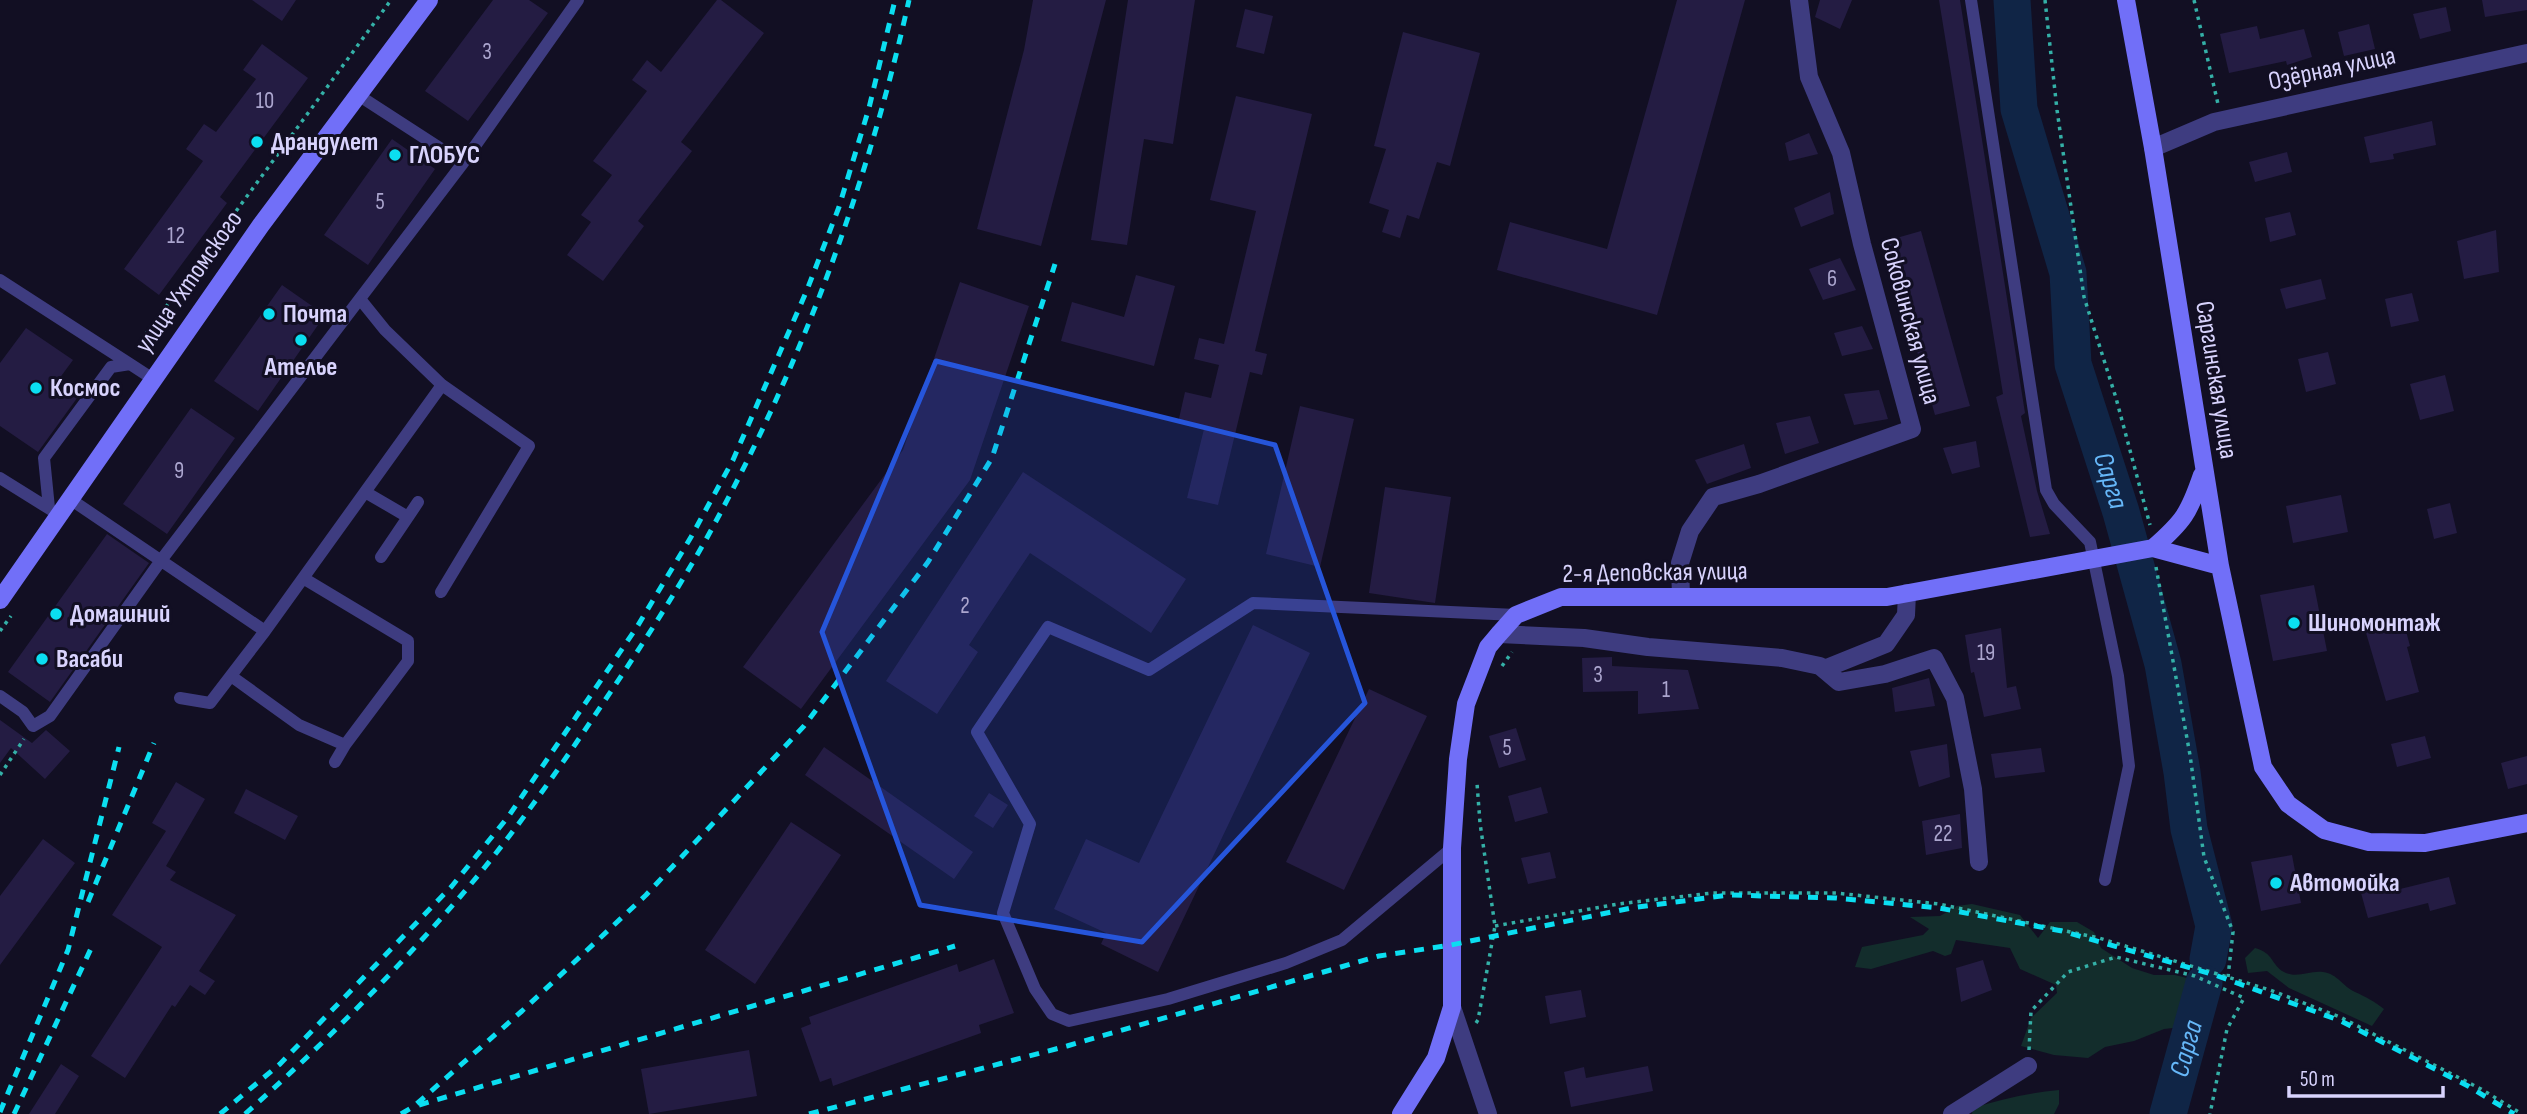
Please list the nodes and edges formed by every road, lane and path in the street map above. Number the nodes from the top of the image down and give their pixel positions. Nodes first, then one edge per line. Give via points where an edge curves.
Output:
1 (391, 0) edge
2 (429, 0) edge
3 (1799, 0) edge
4 (1971, 0) edge
5 (2045, 0) edge
6 (2126, 0) edge
7 (2194, 0) edge
8 (571, 3) edge
9 (2527, 53) edge
10 (358, 95) junction
11 (2218, 104) dead end
12 (2153, 148) junction
13 (463, 163) junction
14 (0, 280) edge
15 (360, 299) junction
16 (130, 364) junction
17 (153, 379) junction
18 (442, 386) junction
19 (2203, 472) junction
20 (0, 478) edge
21 (365, 492) junction
22 (70, 499) junction
23 (418, 502) dead end
24 (54, 511) junction
25 (408, 517) junction
26 (2153, 548) junction
27 (381, 557) dead end
28 (2103, 557) junction
29 (162, 559) junction
30 (2220, 566) junction
31 (303, 578) junction
32 (441, 592) dead end
33 (1906, 593) junction
34 (1681, 597) junction
35 (0, 600) edge
36 (1516, 615) junction
37 (265, 631) junction
38 (1499, 634) junction
39 (1523, 636) junction
40 (1824, 669) junction
41 (1496, 675) dead end
42 (231, 676) junction
43 (0, 696) edge
44 (180, 698) dead end
45 (33, 726) junction
46 (345, 746) junction
47 (335, 762) dead end
48 (1476, 773) dead end
49 (0, 775) edge
50 (2527, 823) edge
51 (1452, 848) junction
52 (1979, 862) dead end
53 (2105, 880) dead end
54 (1495, 926) junction
55 (2228, 976) junction
56 (1452, 1007) junction
57 (1463, 1039) junction
58 (2028, 1066) joint
59 (1401, 1114) edge
60 (1488, 1114) edge
61 (1952, 1114) edge
62 (2210, 1114) edge
63 (2522, 1114) edge

1 - 16 path via 257,179 143,338
2 - 10 street, улица Ухтомского
3 - 34 street, Соковинская улица via 1809,77 1841,153 1912,429 1713,497 1690,531 1680,563
4 - 28 lane via 2046,490
5 - 26 path via 2084,297 2116,398
6 - 12 street, Саргинская улица
7 - 11 path
8 - 13 lane
9 - 12 street, Озёрная улица via 2214,122
10 - 13 lane
10 - 17 street, улица Ухтомского
12 - 19 street, Саргинская улица
13 - 15 lane
14 - 16 lane
15 - 18 lane
15 - 29 lane
16 - 17 lane
16 - 24 lane via 111,367 44,458
17 - 22 street, улица Ухтомского
18 - 21 lane
18 - 32 lane via 529,446
19 - 26 street via 2179,526
19 - 30 street, Саргинская улица
20 - 24 lane
21 - 25 lane
21 - 31 lane
22 - 24 street, улица Ухтомского
22 - 29 lane
23 - 25 lane
24 - 35 street, улица Ухтомского
25 - 27 lane
26 - 28 street, 2-я Деповская улица
26 - 30 street
26 - 55 path via 2204,857 2233,932
28 - 33 street, 2-я Деповская улица
28 - 53 lane via 2129,766
29 - 37 lane
29 - 45 lane via 50,716
30 - 50 street, Саргинская улица via 2263,767 2288,803 2325,830 2369,842 2426,843
31 - 37 lane
31 - 46 lane via 408,641 408,661
33 - 34 street, 2-я Деповская улица via 1887,597
33 - 40 street via 1906,615 1886,644
34 - 36 street, 2-я Деповская улица via 1561,597
36 - 38 street, 2-я Деповская улица
36 - 51 lane via 1253,603 1149,670 1048,627 977,732 1030,824 1003,913 1035,989 1052,1014 1069,1021 1168,999 1286,963 1342,940
37 - 42 lane
38 - 39 street
38 - 51 street, 2-я Деповская улица via 1488,647 1466,704
39 - 40 street via 1720,651 1782,658
39 - 41 path
40 - 52 street via 1839,682 1885,674 1934,658 1955,698 1973,789
42 - 44 lane via 210,703
42 - 46 lane via 299,725
43 - 45 lane via 23,712
45 - 49 path
46 - 47 lane
48 - 54 path
51 - 56 street, 2-я Деповская улица
54 - 55 path via 1712,893 1836,893 1939,904 2099,938
54 - 57 path via 1478,1020
55 - 63 path via 2340,1017
56 - 57 street
56 - 59 street, 2-я Деповская улица via 1436,1058
57 - 60 street
58 - 61 street
58 - 62 path via 2031,1011 2068,972 2116,957 2195,976 2244,998 2227,1029

